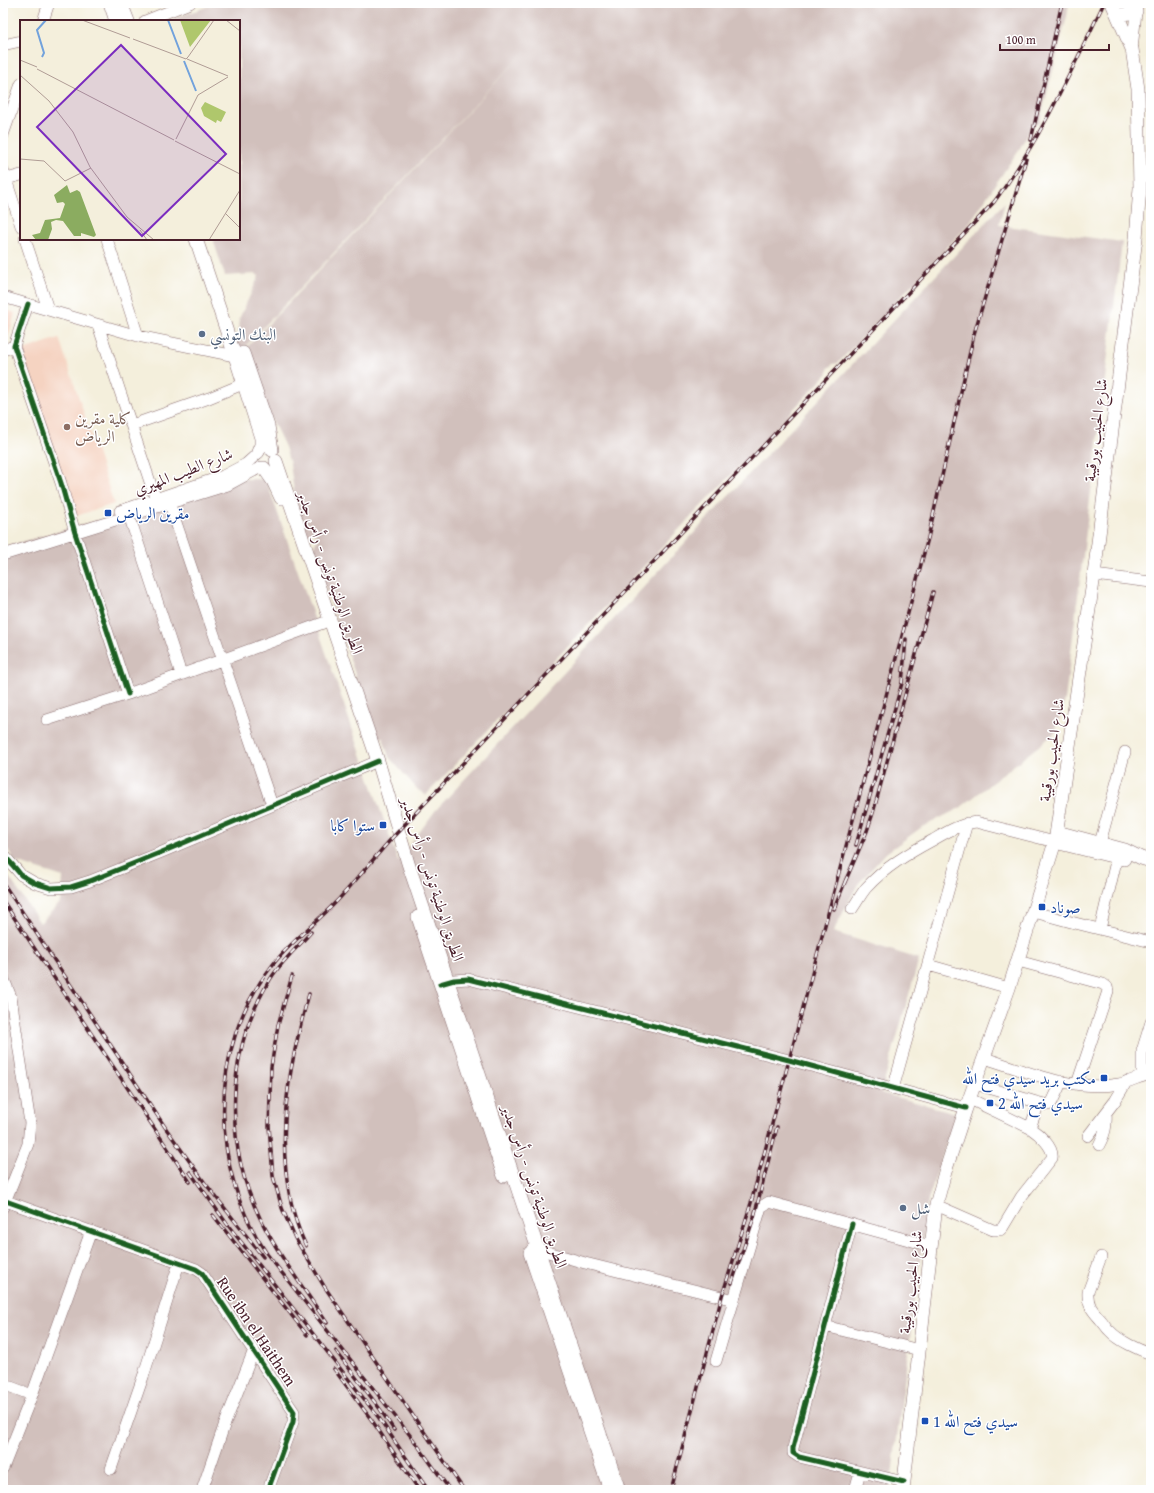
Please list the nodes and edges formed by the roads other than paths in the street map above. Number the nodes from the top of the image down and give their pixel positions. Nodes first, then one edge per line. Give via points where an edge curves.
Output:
1 (49, 3) edge
2 (110, 3) edge
3 (121, 3) edge
4 (190, 3) edge
5 (1112, 3) edge
6 (1136, 7) edge
7 (1118, 16) junction
8 (43, 20) edge
9 (116, 20) edge
10 (128, 20) edge
11 (148, 20) edge
12 (20, 41) edge
13 (3, 45) edge
14 (1132, 49) junction
15 (20, 87) edge
16 (3, 135) edge
17 (20, 175) edge
18 (4, 176) edge
19 (20, 223) edge
20 (25, 240) edge
21 (107, 240) edge
22 (196, 240) edge
23 (205, 240) edge
24 (3, 297) edge
25 (28, 304) junction
26 (48, 309) junction
27 (98, 325) junction
28 (138, 336) junction
29 (8, 348) edge
30 (235, 356) junction
31 (243, 384) junction
32 (132, 425) junction
33 (257, 453) junction
34 (274, 456) junction
35 (262, 468) junction
36 (168, 500) junction
37 (157, 503) junction
38 (128, 513) junction
39 (74, 530) junction
40 (4, 551) edge
41 (1094, 575) junction
42 (1151, 582) edge
43 (323, 623) junction
44 (223, 659) junction
45 (181, 674) junction
46 (128, 694) junction
47 (47, 720) dead end
48 (1125, 752) dead end
49 (374, 763) junction
50 (272, 805) junction
51 (967, 823) junction
52 (1056, 837) junction
53 (1100, 843) junction
54 (3, 854) edge
55 (1117, 857) junction
56 (1146, 859) edge
57 (852, 908) dead end
58 (1034, 912) junction
59 (1100, 929) junction
60 (1150, 939) edge
61 (1018, 961) junction
62 (928, 965) junction
63 (3, 978) edge
64 (444, 983) junction
65 (1009, 988) junction
66 (1151, 1022) edge
67 (985, 1058) junction
68 (1147, 1075) edge
69 (1062, 1081) junction
70 (1127, 1081) junction
71 (976, 1084) junction
72 (1076, 1084) junction
73 (893, 1089) junction
74 (968, 1103) junction
75 (1039, 1103) junction
76 (1106, 1114) junction
77 (1030, 1128) junction
78 (1088, 1136) dead end
79 (1099, 1144) dead end
80 (4, 1203) edge
81 (936, 1205) junction
82 (852, 1224) junction
83 (91, 1231) junction
84 (931, 1246) junction
85 (533, 1249) junction
86 (1101, 1257) dead end
87 (179, 1263) junction
88 (734, 1300) junction
89 (825, 1326) junction
90 (254, 1350) junction
91 (919, 1350) junction
92 (1151, 1354) edge
93 (716, 1361) dead end
94 (3, 1384) edge
95 (32, 1395) junction
96 (3, 1468) edge
97 (111, 1469) dead end
98 (860, 1472) junction
99 (904, 1486) edge
100 (202, 1490) edge
101 (268, 1490) edge
102 (610, 1490) edge
103 (619, 1490) edge
104 (855, 1490) edge

1 - 8 street
2 - 9 main road
3 - 10 main road
4 - 11 street
5 - 7 main road, شارع الحبيب بورقيبة
6 - 7 main road
6 - 14 street
7 - 14 main road, شارع الحبيب بورقيبة
12 - 13 street
14 - 41 main road, شارع الحبيب بورقيبة via 1138,89 1140,188
15 - 16 street
17 - 18 street
18 - 19 street
20 - 26 street
21 - 28 street
22 - 30 main road
23 - 34 main road, الطريق الوطنية تونس - رأس جدير via 268,426
24 - 25 street
25 - 26 street
25 - 29 street
26 - 27 street
27 - 28 street
27 - 32 street
28 - 30 street
29 - 39 street via 61,483
30 - 31 main road
31 - 32 street
31 - 33 main road via 260,438 261,445
32 - 37 street
33 - 34 main road via 263,448
33 - 35 main road via 257,463
33 - 36 street, شارع الطيب المهيري via 246,464
34 - 35 main road via 273,466
34 - 49 main road, الطريق الوطنية تونس - رأس جدير
35 - 36 street, شارع الطيب المهيري via 228,485
35 - 43 main road, الطريق الوطنية تونس - رأس جدير via 273,481 284,505
36 - 37 street, شارع الطيب المهيري
36 - 44 street
37 - 38 street, شارع الطيب المهيري
38 - 39 street, شارع الطيب المهيري
38 - 45 street
39 - 40 street, شارع الطيب المهيري
39 - 46 street
41 - 42 street
41 - 52 main road, شارع الحبيب بورقيبة
43 - 44 street
43 - 49 main road, الطريق الوطنية تونس - رأس جدير
44 - 45 street
44 - 50 street
45 - 46 street
46 - 47 street
48 - 53 street
49 - 50 street
49 - 64 main road, الطريق الوطنية تونس - رأس جدير
50 - 54 street via 71,887 51,888 35,882 16,869
51 - 52 street via 976,822
51 - 57 street via 914,850 885,870
51 - 62 street
52 - 53 main road
52 - 55 main road
52 - 58 main road, شارع الحبيب بورقيبة
53 - 56 main road
55 - 56 main road
55 - 59 street
58 - 59 street
58 - 61 main road, شارع الحبيب بورقيبة
59 - 60 street
61 - 65 main road, شارع الحبيب بورقيبة
61 - 72 street via 1107,987 1108,991
62 - 65 street
62 - 73 street
63 - 80 street via 11,997 30,1123 28,1144
64 - 73 street via 464,978 790,1060
64 - 85 main road, الطريق الوطنية تونس - رأس جدير
65 - 67 main road, شارع الحبيب بورقيبة
66 - 68 street via 1142,1051
67 - 69 street
67 - 71 main road, شارع الحبيب بورقيبة
68 - 70 street
69 - 72 street
69 - 75 street via 1050,1104
70 - 72 street via 1114,1084
70 - 76 street
71 - 74 main road, شارع الحبيب بورقيبة
71 - 75 street
73 - 74 street
74 - 77 street
74 - 81 main road, شارع الحبيب بورقيبة
75 - 77 street
76 - 78 street
76 - 79 street via 1106,1129
77 - 81 street via 1044,1141 1052,1158 1021,1197 1000,1230 992,1230
80 - 83 street, Rue ibn el Haithem
81 - 84 main road, شارع الحبيب بورقيبة
82 - 84 street
82 - 88 street via 769,1202 765,1204 761,1207
82 - 89 street
83 - 87 street, Rue ibn el Haithem
83 - 95 street
84 - 91 main road, شارع الحبيب بورقيبة
85 - 88 street
85 - 102 main road, الطريق الوطنية تونس - رأس جدير
85 - 103 main road, الطريق الوطنية تونس - رأس جدير
86 - 92 street via 1090,1285 1087,1298 1089,1305 1115,1336
87 - 90 street, Rue ibn el Haithem via 196,1270 207,1279
87 - 97 street
88 - 93 street
89 - 91 street
89 - 98 street via 793,1448 794,1453 799,1457
90 - 100 street
90 - 101 street, Rue ibn el Haithem via 294,1412 293,1422
91 - 99 main road, شارع الحبيب بورقيبة
94 - 95 street
95 - 96 street
98 - 99 street
98 - 104 street

